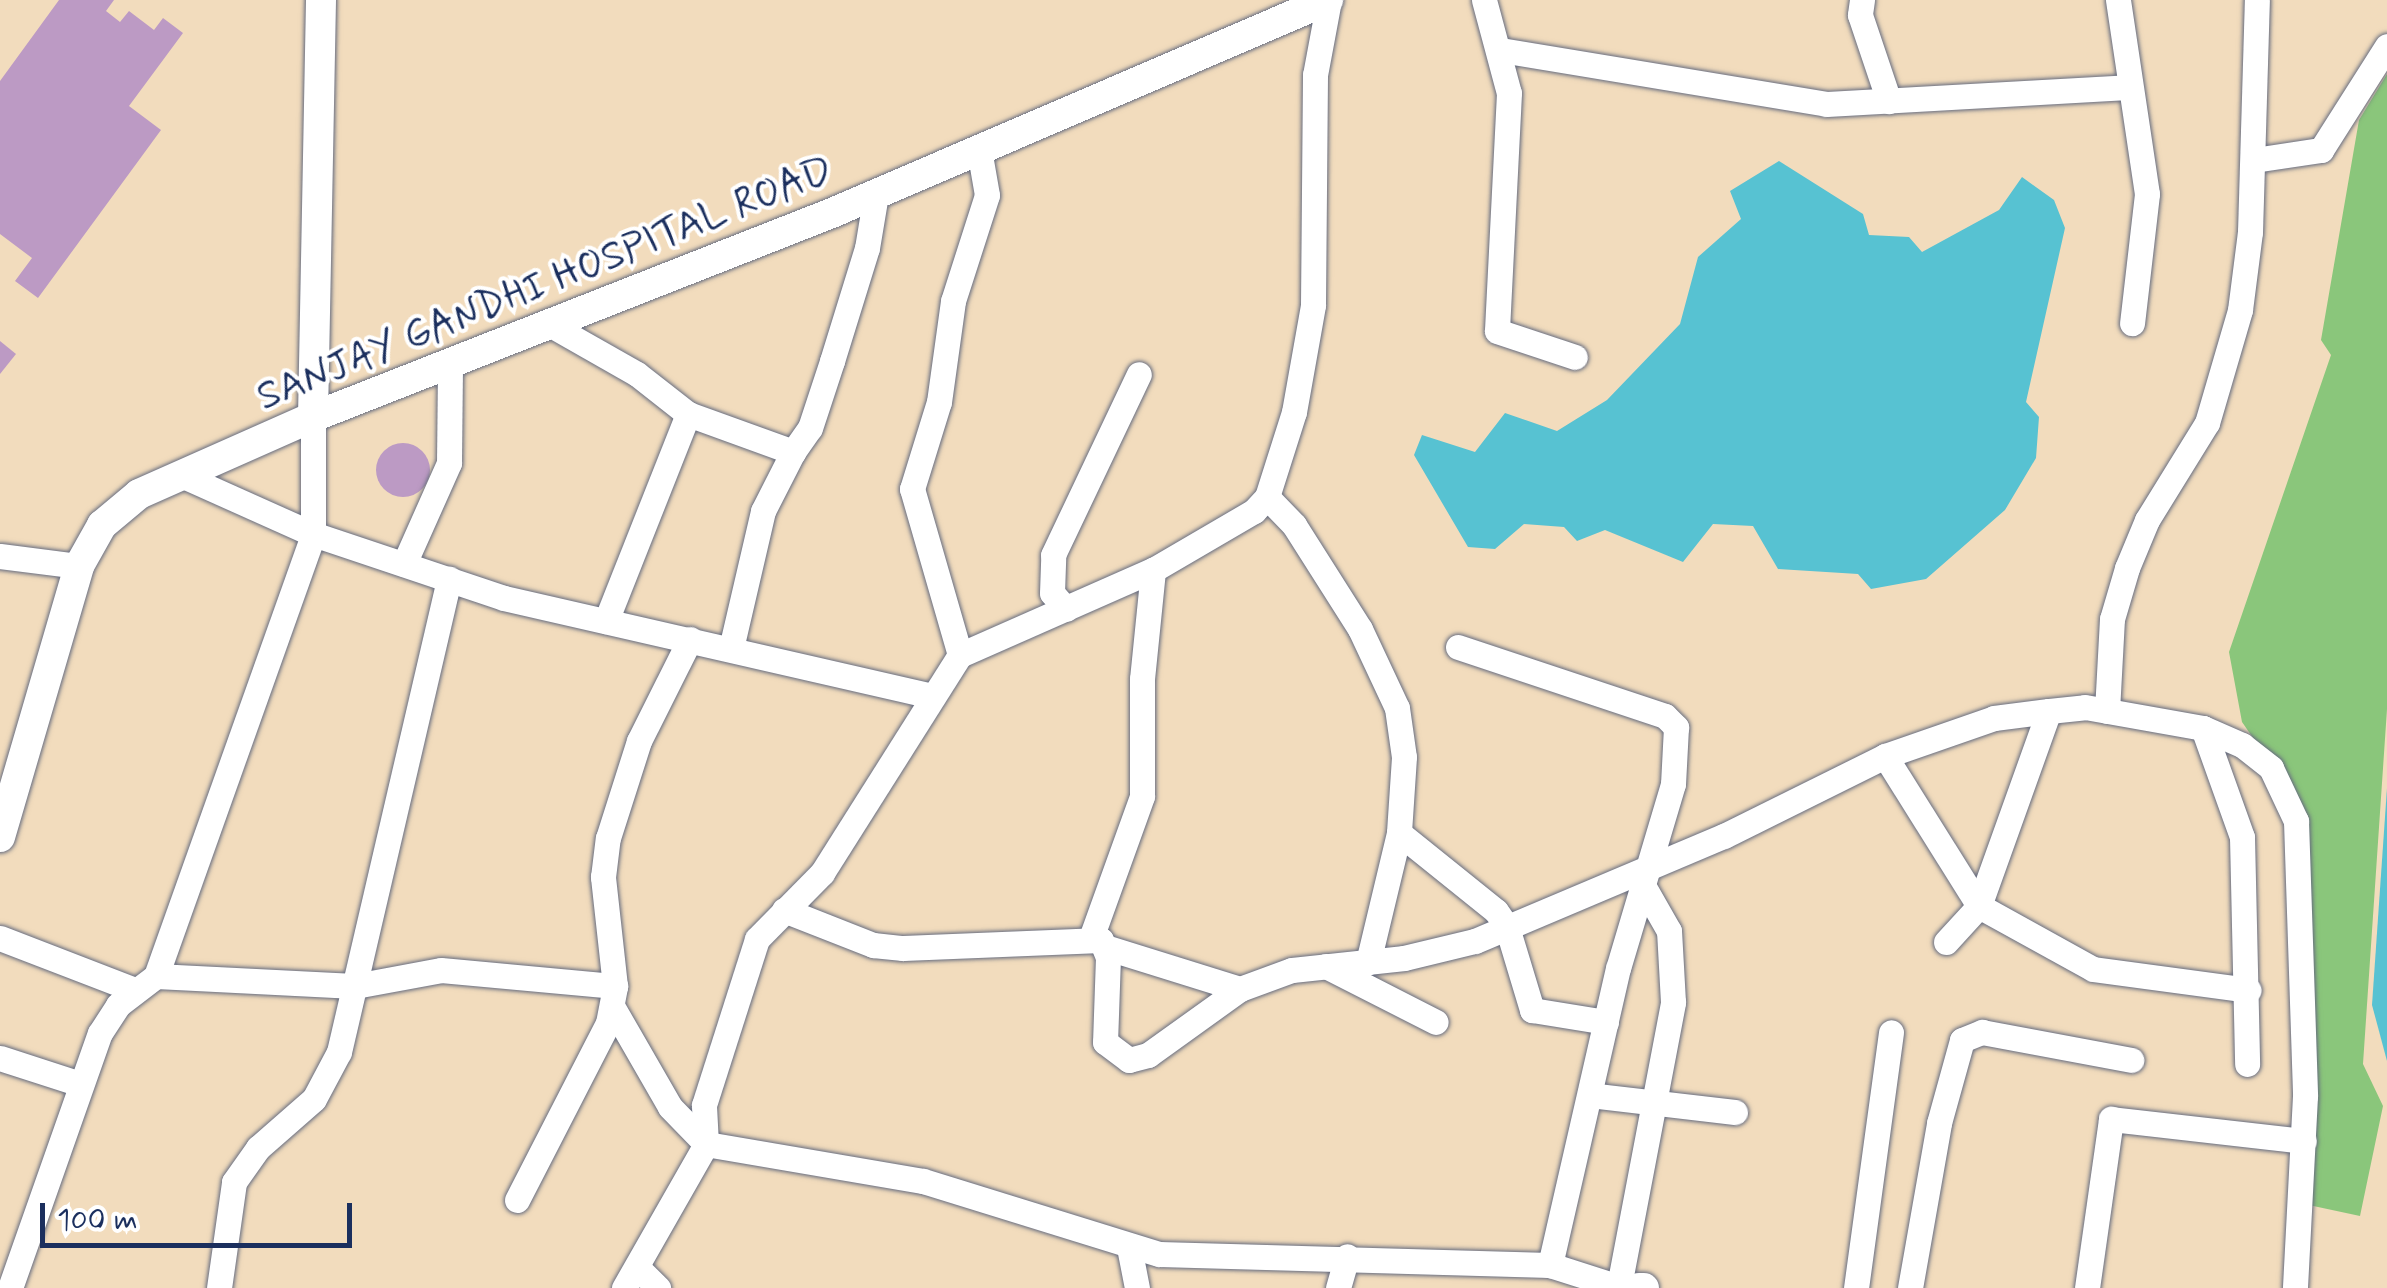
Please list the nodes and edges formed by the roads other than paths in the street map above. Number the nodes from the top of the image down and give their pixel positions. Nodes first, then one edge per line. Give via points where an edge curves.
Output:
1 (322, 0) edge
2 (1328, 0) edge
3 (1484, 0) edge
4 (1862, 0) edge
5 (2118, 0) edge
6 (2258, 0) edge
7 (1297, 6) edge
8 (2387, 46) edge
9 (1501, 50) junction
10 (2129, 87) junction
11 (1889, 101) junction
12 (979, 149) junction
13 (2254, 160) junction
14 (876, 194) junction
15 (549, 324) junction
16 (2132, 324) dead end
17 (1576, 357) dead end
18 (450, 363) junction
19 (1138, 374) dead end
20 (688, 414) junction
21 (314, 417) junction
22 (793, 452) junction
23 (181, 475) junction
24 (1267, 497) junction
25 (313, 534) junction
26 (0, 556) edge
27 (404, 564) junction
28 (79, 566) junction
29 (1153, 570) junction
30 (449, 579) junction
31 (1066, 609) junction
32 (606, 621) junction
33 (690, 639) junction
34 (1458, 647) dead end
35 (731, 648) junction
36 (960, 655) junction
37 (932, 696) junction
38 (2106, 711) junction
39 (2049, 712) junction
40 (2203, 728) junction
41 (1885, 756) junction
42 (1398, 833) junction
43 (0, 837) edge
44 (1654, 860) junction
45 (1645, 889) junction
46 (1978, 906) junction
47 (784, 910) junction
48 (1508, 927) junction
49 (0, 938) edge
50 (1946, 942) dead end
51 (1100, 943) junction
52 (1368, 962) junction
53 (1326, 966) junction
54 (146, 983) junction
55 (355, 986) junction
56 (1240, 990) junction
57 (2248, 990) junction
58 (614, 996) junction
59 (1436, 1022) dead end
60 (1606, 1022) junction
61 (1891, 1032) dead end
62 (0, 1058) edge
63 (2132, 1060) dead end
64 (2246, 1064) dead end
65 (80, 1084) junction
66 (1590, 1095) junction
67 (1651, 1100) junction
68 (1735, 1112) dead end
69 (2304, 1141) junction
70 (706, 1144) junction
71 (517, 1200) dead end
72 (1130, 1248) junction
73 (1347, 1256) junction
74 (1498, 1262) junction
75 (1550, 1265) junction
76 (630, 1278) edge
77 (1631, 1287) edge
78 (10, 1288) edge
79 (219, 1288) edge
80 (658, 1288) edge
81 (1137, 1288) edge
82 (1338, 1288) edge
83 (1488, 1288) edge
84 (1856, 1288) edge
85 (1910, 1288) edge
86 (2087, 1288) edge
87 (2294, 1288) edge

1 - 21 main road
2 - 7 main road, SANJAY GANDHI HOSPITAL ROAD
2 - 24 street via 1316,76 1313,306 1294,412
3 - 9 street
4 - 11 street via 1860,15
5 - 10 street
6 - 13 street
7 - 12 main road, SANJAY GANDHI HOSPITAL ROAD
8 - 13 street via 2320,150
9 - 11 street via 1826,104
9 - 17 street via 1509,92 1497,331
10 - 11 street
10 - 16 street via 2147,194
12 - 14 main road, SANJAY GANDHI HOSPITAL ROAD
12 - 36 street via 988,195 953,301 939,402 912,489
13 - 38 street via 2240,310 2207,422 2146,520 2126,568 2112,618
14 - 15 main road, SANJAY GANDHI HOSPITAL ROAD
14 - 22 street via 838,342 810,428
15 - 18 main road, SANJAY GANDHI HOSPITAL ROAD
15 - 20 street via 637,374
18 - 21 main road, SANJAY GANDHI HOSPITAL ROAD
18 - 27 street via 449,462
19 - 31 street via 1053,555 1052,592
20 - 22 street
20 - 32 street
21 - 23 main road, SANJAY GANDHI HOSPITAL ROAD
21 - 25 street
22 - 35 street via 763,511
23 - 25 street
23 - 28 main road, SANJAY GANDHI HOSPITAL ROAD via 139,494 102,525
24 - 29 street
24 - 42 street via 1303,540 1386,677 1403,740
25 - 27 street
25 - 54 street
26 - 28 street
27 - 30 street
28 - 43 main road, SANJAY GANDHI HOSPITAL ROAD
29 - 31 street
29 - 51 street via 1142,679 1142,796
30 - 32 street
30 - 55 street
31 - 36 street
32 - 33 street
33 - 35 street
33 - 58 street via 639,741 608,838 603,877
34 - 44 street via 1665,716 1676,727 1676,766
35 - 37 street
36 - 37 street
37 - 47 street via 822,873
38 - 39 street
38 - 40 street
39 - 41 street via 1994,718
39 - 46 street
40 - 57 street via 2242,838
40 - 69 street via 2242,745 2271,768 2296,821
41 - 44 street via 1724,836
41 - 46 street
42 - 48 street via 1482,895
42 - 52 street
44 - 45 street
44 - 48 street
45 - 60 street
45 - 67 street via 1664,913 1673,981
46 - 50 street
46 - 57 street via 2093,969
47 - 51 street via 873,945
47 - 70 street via 750,954 704,1105
48 - 52 street via 1434,952
48 - 60 street via 1532,1010
49 - 54 street
51 - 56 street
51 - 56 street via 1101,1026 1114,1054 1129,1060 1148,1055
52 - 53 street
53 - 56 street via 1292,970
53 - 59 street
54 - 55 street
54 - 65 street via 108,1018
55 - 58 street via 441,970
55 - 79 street via 328,1078 234,1182
57 - 64 street
58 - 70 street via 670,1107
58 - 71 street
60 - 66 street
61 - 84 street
62 - 65 street
63 - 85 street via 1982,1032 1962,1040 1939,1122
65 - 78 street
66 - 67 street
66 - 75 street
67 - 68 street
67 - 77 street
69 - 86 street via 2111,1119
69 - 87 street
70 - 72 street via 923,1181
70 - 76 street
72 - 73 street via 1188,1256
72 - 81 street
73 - 74 street
73 - 82 street
74 - 75 street
74 - 83 street
75 - 77 street
76 - 80 street

